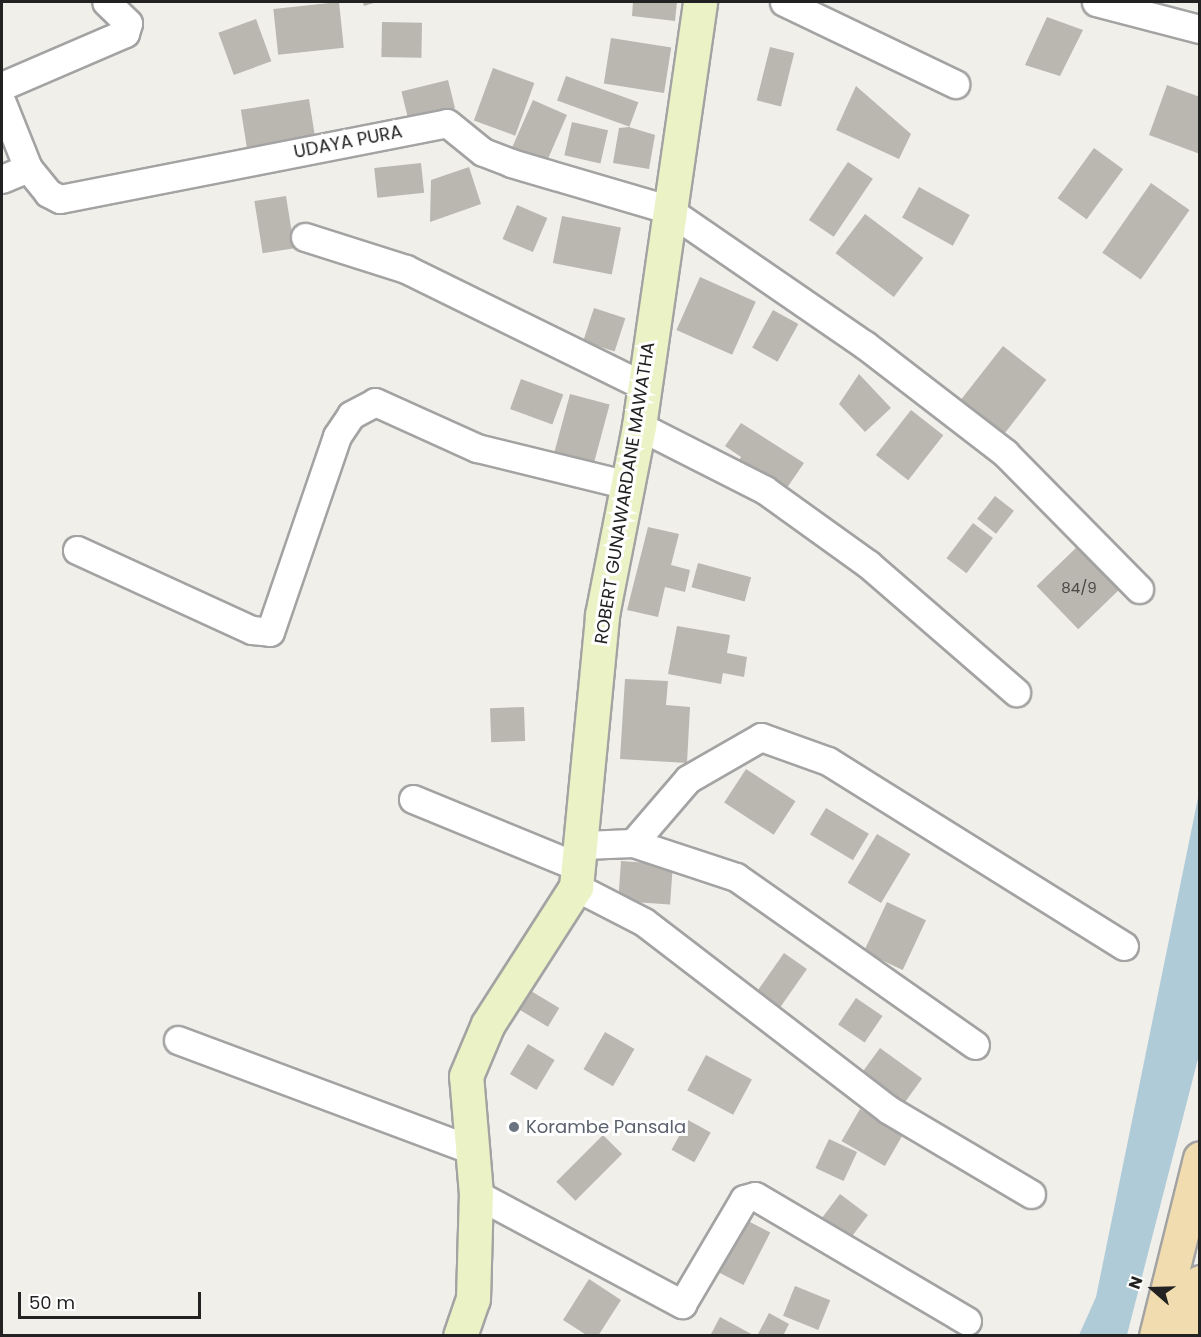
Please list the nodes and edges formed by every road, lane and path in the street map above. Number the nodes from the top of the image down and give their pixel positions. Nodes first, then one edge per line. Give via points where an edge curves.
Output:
1 (106, 2) edge
2 (700, 2) edge
3 (784, 2) edge
4 (1096, 2) edge
5 (1151, 9) edge
6 (1200, 29) edge
7 (956, 84) dead end
8 (2, 86) edge
9 (2, 103) edge
10 (28, 168) junction
11 (2, 179) edge
12 (667, 209) junction
13 (305, 237) dead end
14 (644, 386) junction
15 (639, 426) junction
16 (628, 485) junction
17 (77, 550) dead end
18 (1139, 589) dead end
19 (1016, 692) dead end
20 (413, 799) dead end
21 (633, 843) junction
22 (579, 866) junction
23 (1124, 946) dead end
24 (177, 1040) dead end
25 (975, 1045) dead end
26 (469, 1149) junction
27 (1200, 1158) edge
28 (476, 1194) junction
29 (1031, 1194) dead end
30 (1200, 1281) edge
31 (967, 1321) dead end
32 (460, 1335) edge
33 (1156, 1335) edge
34 (1185, 1335) edge

1 - 8 street via 129,23 125,33
2 - 12 street, ROBERT GUNAWARDANE MAWATHA
3 - 7 street
4 - 5 street
5 - 6 street
9 - 10 street, UDAYA PURA
10 - 11 street
10 - 12 street, UDAYA PURA via 48,194 60,199 447,123 483,152 511,163
12 - 14 street, ROBERT GUNAWARDANE MAWATHA
12 - 18 street, UDAYA PURA via 865,345 1005,453
13 - 14 street via 406,269
14 - 15 street, ROBERT GUNAWARDANE MAWATHA
15 - 16 street, ROBERT GUNAWARDANE MAWATHA
15 - 19 street via 765,490 868,564
16 - 17 street via 477,448 375,402 351,415 337,436 276,628 270,632 252,630
16 - 22 street, ROBERT GUNAWARDANE MAWATHA via 602,615
20 - 22 street
21 - 22 street
21 - 23 street via 688,779 761,737 828,761
21 - 25 street via 736,877
22 - 26 street, ROBERT GUNAWARDANE MAWATHA via 488,1024 466,1076
22 - 29 street via 644,922 889,1110
24 - 26 street
26 - 28 street, ROBERT GUNAWARDANE MAWATHA
27 - 33 main road
28 - 31 street via 682,1304 744,1199 755,1196
28 - 32 street, ROBERT GUNAWARDANE MAWATHA via 473,1299
30 - 34 main road

